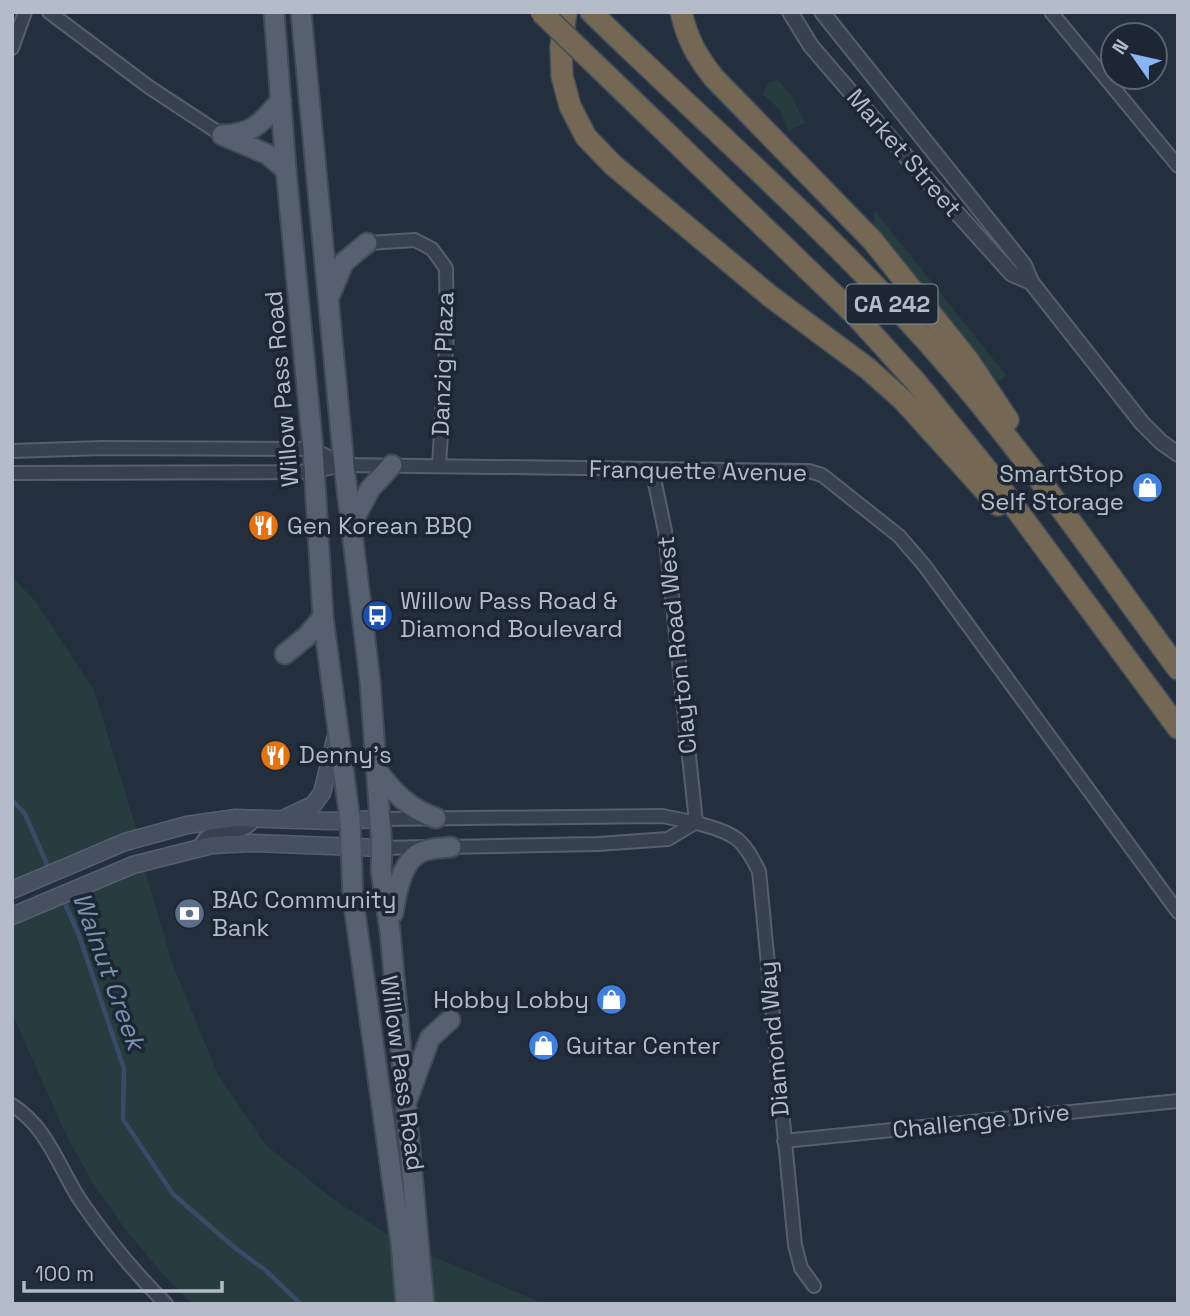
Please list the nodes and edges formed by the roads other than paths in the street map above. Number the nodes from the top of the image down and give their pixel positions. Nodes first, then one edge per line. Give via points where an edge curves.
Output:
1 (25, 12) edge
2 (49, 12) edge
3 (274, 12) edge
4 (300, 12) edge
5 (541, 12) edge
6 (566, 12) edge
7 (591, 12) edge
8 (681, 12) edge
9 (790, 12) edge
10 (822, 12) edge
11 (1051, 12) edge
12 (12, 48) edge
13 (281, 100) junction
14 (222, 135) junction
15 (1178, 143) edge
16 (1166, 150) junction
17 (1178, 166) edge
18 (286, 170) junction
19 (367, 243) joint
20 (1031, 282) junction
21 (328, 298) junction
22 (313, 449) junction
23 (12, 451) edge
24 (1178, 454) edge
25 (344, 465) junction
26 (392, 465) junction
27 (439, 466) junction
28 (652, 469) junction
29 (314, 471) junction
30 (12, 473) edge
31 (351, 524) junction
32 (1122, 594) junction
33 (1095, 616) junction
34 (323, 617) junction
35 (285, 654) dead end
36 (1178, 669) edge
37 (1178, 728) edge
38 (337, 730) junction
39 (376, 768) junction
40 (254, 818) junction
41 (436, 818) junction
42 (281, 819) junction
43 (380, 819) junction
44 (350, 820) junction
45 (696, 822) junction
46 (352, 847) junction
47 (451, 847) junction
48 (201, 848) junction
49 (382, 848) junction
50 (12, 890) edge
51 (1178, 912) edge
52 (12, 916) edge
53 (390, 931) junction
54 (450, 1020) dead end
55 (1178, 1101) edge
56 (12, 1105) edge
57 (406, 1105) junction
58 (783, 1141) junction
59 (410, 1247) junction
60 (814, 1286) dead end
61 (166, 1304) edge
62 (406, 1304) edge
63 (424, 1304) edge

1 - 12 street
2 - 14 street
3 - 13 main road, Willow Pass Road
4 - 21 main road, Willow Pass Road
5 - 33 highway, CA 242, bridge via 855,315 988,471
6 - 33 highway via 562,76 570,107 586,137 613,165 770,296 903,400
7 - 32 highway, CA 242 via 827,237 930,345 1012,443
8 - 32 highway via 695,54 713,78 873,241 968,360
9 - 20 street, Market Street via 811,46 902,152 1012,274
10 - 20 street, Market Street via 1024,265
11 - 16 street
13 - 14 main road via 260,124 240,135
13 - 18 main road, Willow Pass Road
14 - 18 main road via 267,154
15 - 16 street
16 - 17 street
18 - 22 main road, Willow Pass Road
19 - 21 main road via 344,262
19 - 27 street, Danzig Plaza via 415,240 432,249 446,268
20 - 24 street, Market Street via 1142,423
21 - 25 main road, Willow Pass Road
22 - 23 street
22 - 25 street
22 - 29 main road, Willow Pass Road
25 - 26 street, Franquette Avenue
25 - 29 street, Franquette Avenue
25 - 31 main road, Willow Pass Road
26 - 27 street, Franquette Avenue
26 - 31 main road via 362,500
27 - 28 street, Franquette Avenue
28 - 45 street, Clayton Road West via 665,531
28 - 51 street, Franquette Avenue via 815,472 899,536
29 - 30 street, Franquette Avenue
29 - 34 main road, Willow Pass Road
31 - 39 main road, Willow Pass Road
32 - 36 highway, CA 242
33 - 37 highway, CA 242
34 - 35 main road
34 - 38 main road, Willow Pass Road
38 - 42 main road via 322,793 313,805
38 - 44 main road, Willow Pass Road
39 - 41 main road via 403,801
39 - 43 main road, Willow Pass Road
40 - 42 main road
40 - 48 street via 246,827 209,835
40 - 50 main road via 197,823 125,842
41 - 43 street, Diamond Way
41 - 45 street, Diamond Way via 662,816
42 - 44 main road
43 - 44 main road
43 - 49 main road, Willow Pass Road
44 - 46 main road, Willow Pass Road
45 - 47 street via 668,839
45 - 58 street, Diamond Way via 736,838 759,871
46 - 48 main road via 251,843
46 - 49 main road
46 - 59 main road, Willow Pass Road via 354,898
47 - 49 street
47 - 53 main road via 413,857 398,890
48 - 52 main road via 133,865
49 - 53 main road, Willow Pass Road
53 - 57 main road, Willow Pass Road
54 - 57 main road via 430,1038
55 - 58 street, Challenge Drive
56 - 61 street via 41,1130 101,1230
57 - 59 main road, Willow Pass Road
58 - 60 street, Diamond Way via 795,1245 801,1268
59 - 62 main road, Willow Pass Road
59 - 63 main road, Willow Pass Road

